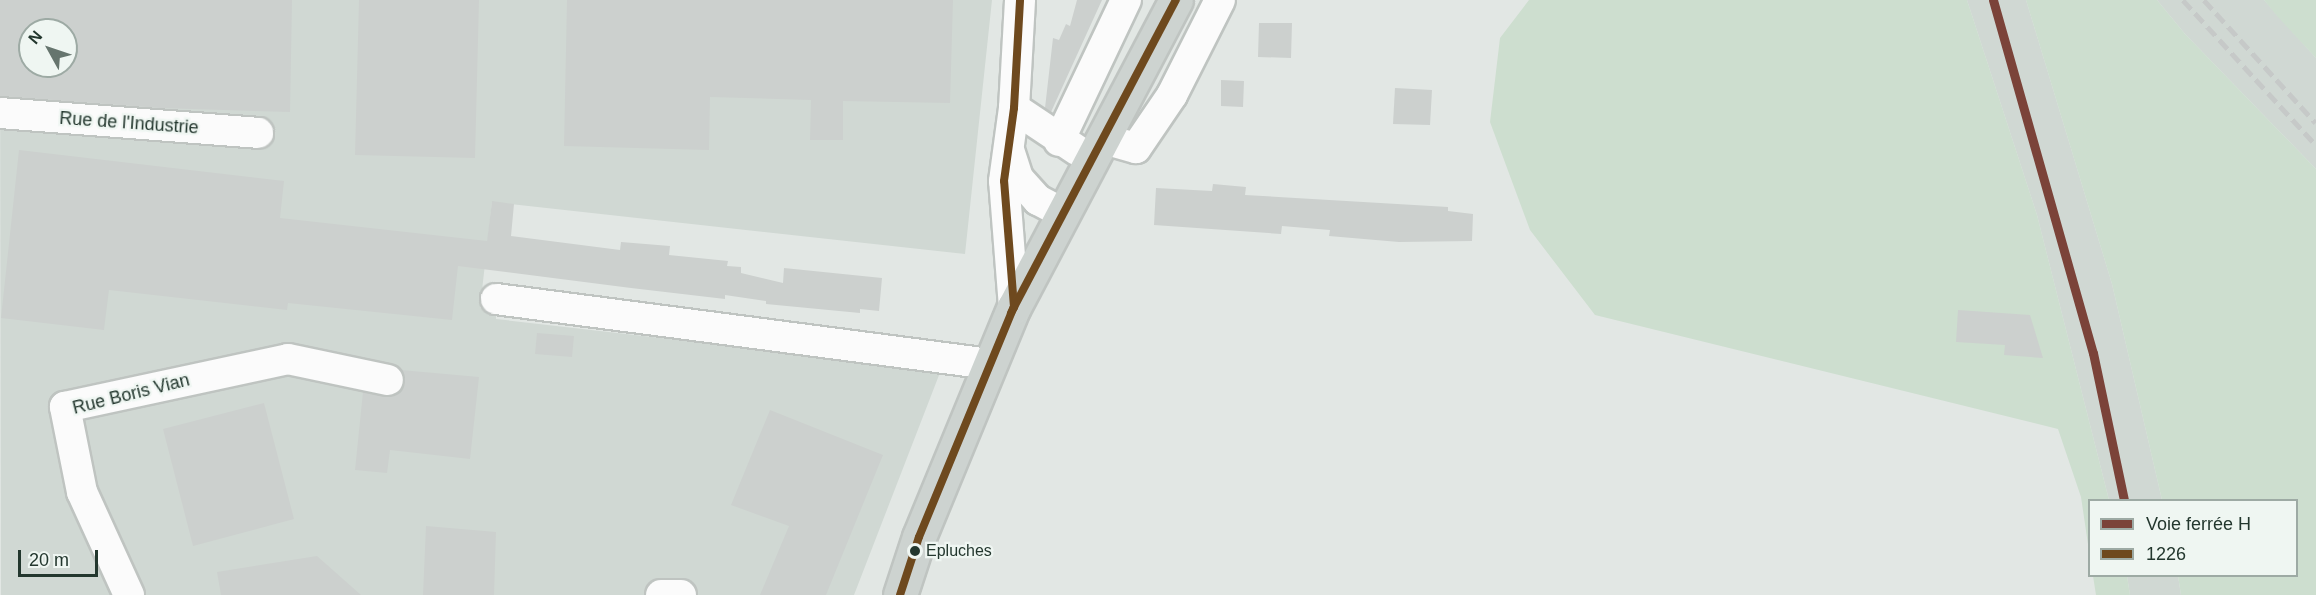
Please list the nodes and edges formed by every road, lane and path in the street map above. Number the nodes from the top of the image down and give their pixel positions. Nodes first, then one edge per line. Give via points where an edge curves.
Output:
1 (1020, 0) edge
2 (1126, 0) edge
3 (1176, 0) edge
4 (1220, 0) edge
5 (1014, 108) junction
6 (0, 113) edge
7 (258, 133) dead end
8 (1059, 141) junction
9 (1098, 149) junction
10 (1009, 150) junction
11 (1064, 214) junction
12 (496, 299) dead end
13 (1014, 307) junction
14 (989, 364) junction
15 (388, 380) dead end
16 (129, 595) edge
17 (661, 595) edge
18 (681, 595) edge
19 (900, 595) edge

1 - 5 street
2 - 8 street
3 - 9 main road
4 - 9 street via 1172,95 1136,148
5 - 8 street
5 - 10 street
6 - 7 street, Rue de l'Industrie
8 - 9 street
9 - 11 main road
10 - 11 street via 1018,178 1031,193
10 - 13 street via 1004,182
11 - 13 main road
12 - 14 street
13 - 14 main road
14 - 19 main road via 919,537
15 - 16 street, Rue Boris Vian via 288,359 65,407 82,492
17 - 18 street

